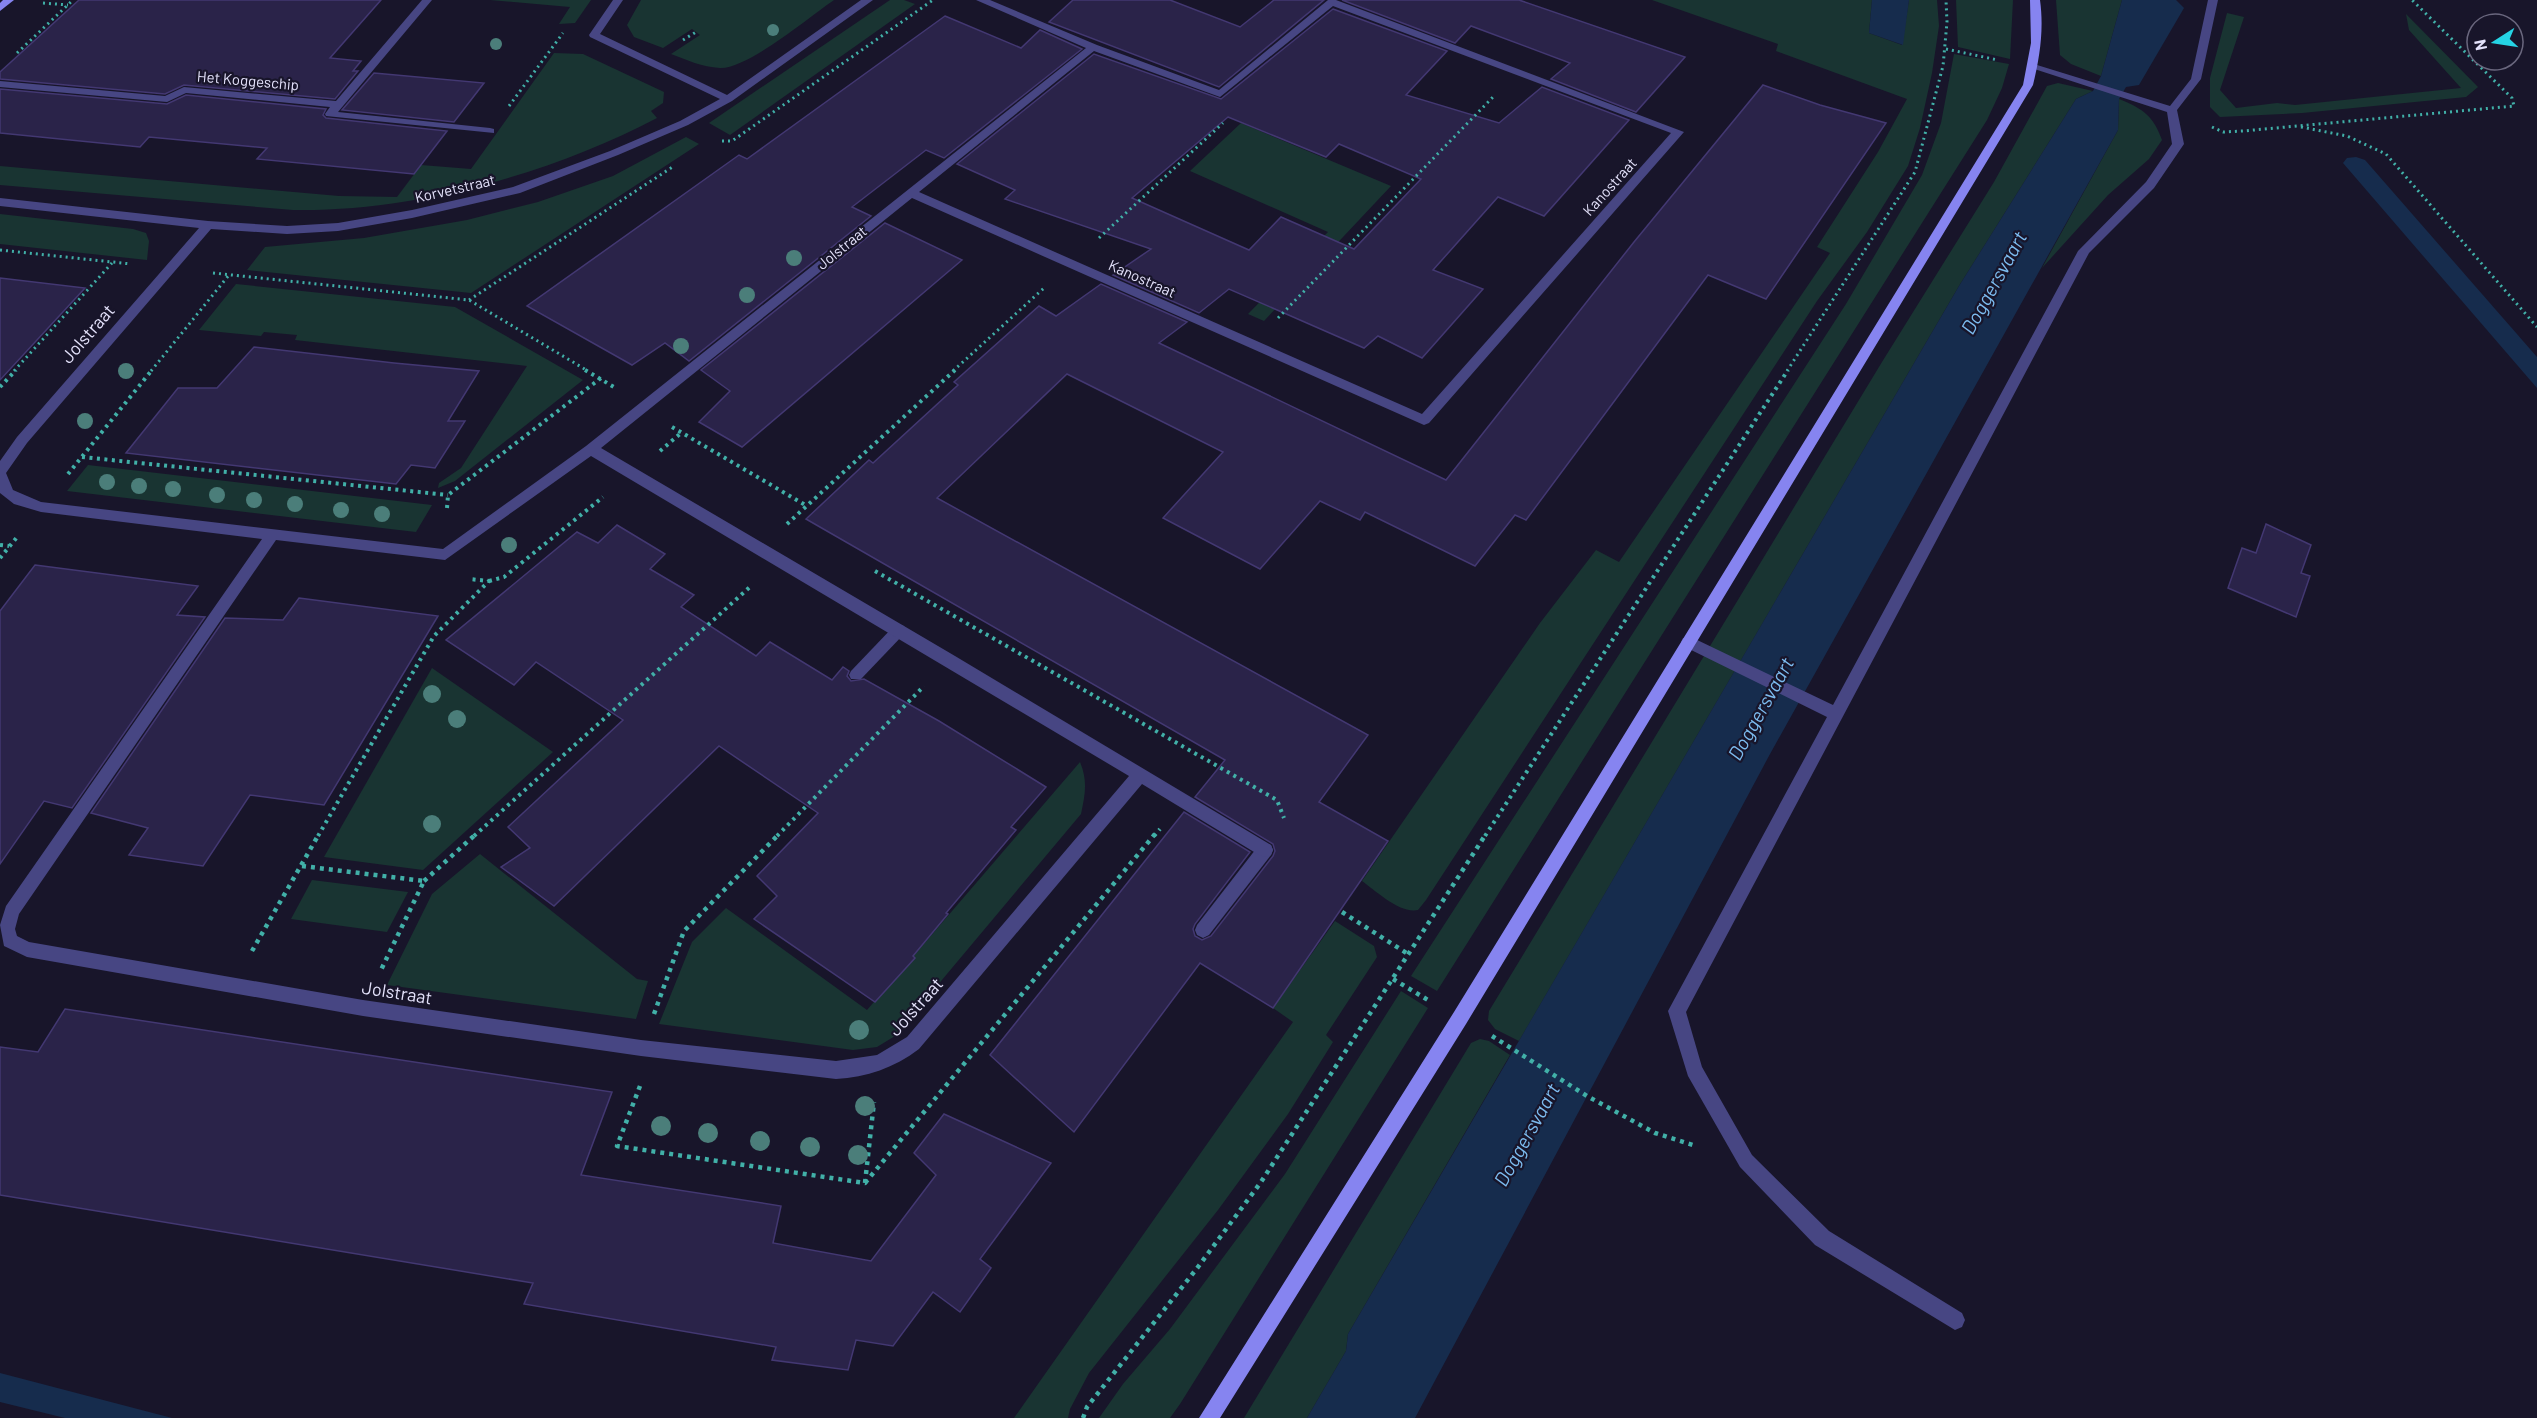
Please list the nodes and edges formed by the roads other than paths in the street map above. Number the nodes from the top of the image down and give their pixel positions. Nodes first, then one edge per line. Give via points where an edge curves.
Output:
1 (9, 0) edge
2 (427, 0) edge
3 (618, 0) edge
4 (868, 0) edge
5 (981, 0) edge
6 (2035, 0) edge
7 (2213, 0) edge
8 (0, 8) edge
9 (1093, 47) junction
10 (2033, 67) junction
11 (0, 84) edge
12 (728, 99) junction
13 (338, 104) junction
14 (2172, 110) junction
15 (490, 131) road end
16 (910, 193) junction
17 (0, 202) edge
18 (208, 225) junction
19 (591, 449) junction
20 (0, 472) edge
21 (273, 534) junction
22 (899, 630) junction
23 (1688, 642) junction
24 (856, 675) dead end
25 (1836, 714) junction
26 (1140, 775) junction
27 (1203, 930) dead end
28 (5, 944) edge
29 (1955, 1320) dead end
30 (1209, 1418) edge

1 - 8 street
2 - 13 street
3 - 12 street via 594,35
4 - 12 street, Korvetstraat
5 - 9 street
6 - 10 street via 2037,52
7 - 14 street via 2196,79
9 - 16 street, Jolstraat
9 - 16 street, Kanostraat via 1220,94 1332,2 1678,132 1424,420
10 - 14 street
10 - 23 street via 2028,85
11 - 13 street, Het Koggeschip via 167,99 184,90
12 - 18 street, Korvetstraat via 684,123 516,190 338,227 287,230
13 - 15 street via 330,114
14 - 25 street via 2178,144 2150,185 2084,251
16 - 19 street, Jolstraat
17 - 18 street, Korvetstraat
18 - 20 street, Jolstraat via 22,441
19 - 21 street, Jolstraat via 445,555
19 - 22 street
20 - 21 street, Jolstraat via 1,487 12,498 41,507
21 - 28 street, Jolstraat via 12,911
22 - 24 street
22 - 26 street
23 - 25 street
23 - 30 street via 1460,1018
25 - 29 street via 1677,1011 1694,1070 1746,1161 1822,1238
26 - 27 street via 1265,850
26 - 28 street, Jolstraat via 913,1043 897,1056 856,1070 647,1049 363,1008

